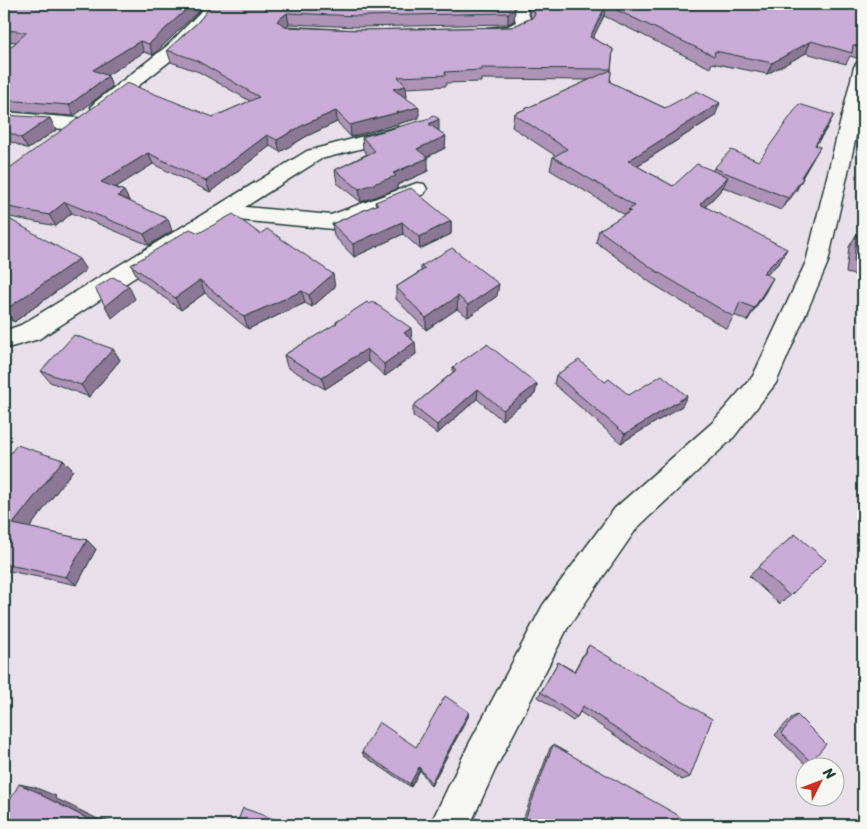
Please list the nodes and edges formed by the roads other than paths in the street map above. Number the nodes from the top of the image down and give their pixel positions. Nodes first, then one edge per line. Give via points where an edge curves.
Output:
1 (216, 4) edge
2 (518, 4) edge
3 (476, 31) edge
4 (863, 67) edge
5 (4, 118) edge
6 (77, 124) junction
7 (416, 127) edge
8 (55, 140) edge
9 (417, 189) dead end
10 (220, 212) junction
11 (4, 340) edge
12 (450, 825) edge

1 - 6 street via 173,50
2 - 3 street via 524,24 520,28
4 - 12 street via 817,262 763,383 723,430 626,518 561,609 482,757
5 - 6 street
6 - 8 street
7 - 10 street via 314,155
9 - 10 street via 333,222
10 - 11 street via 30,332

